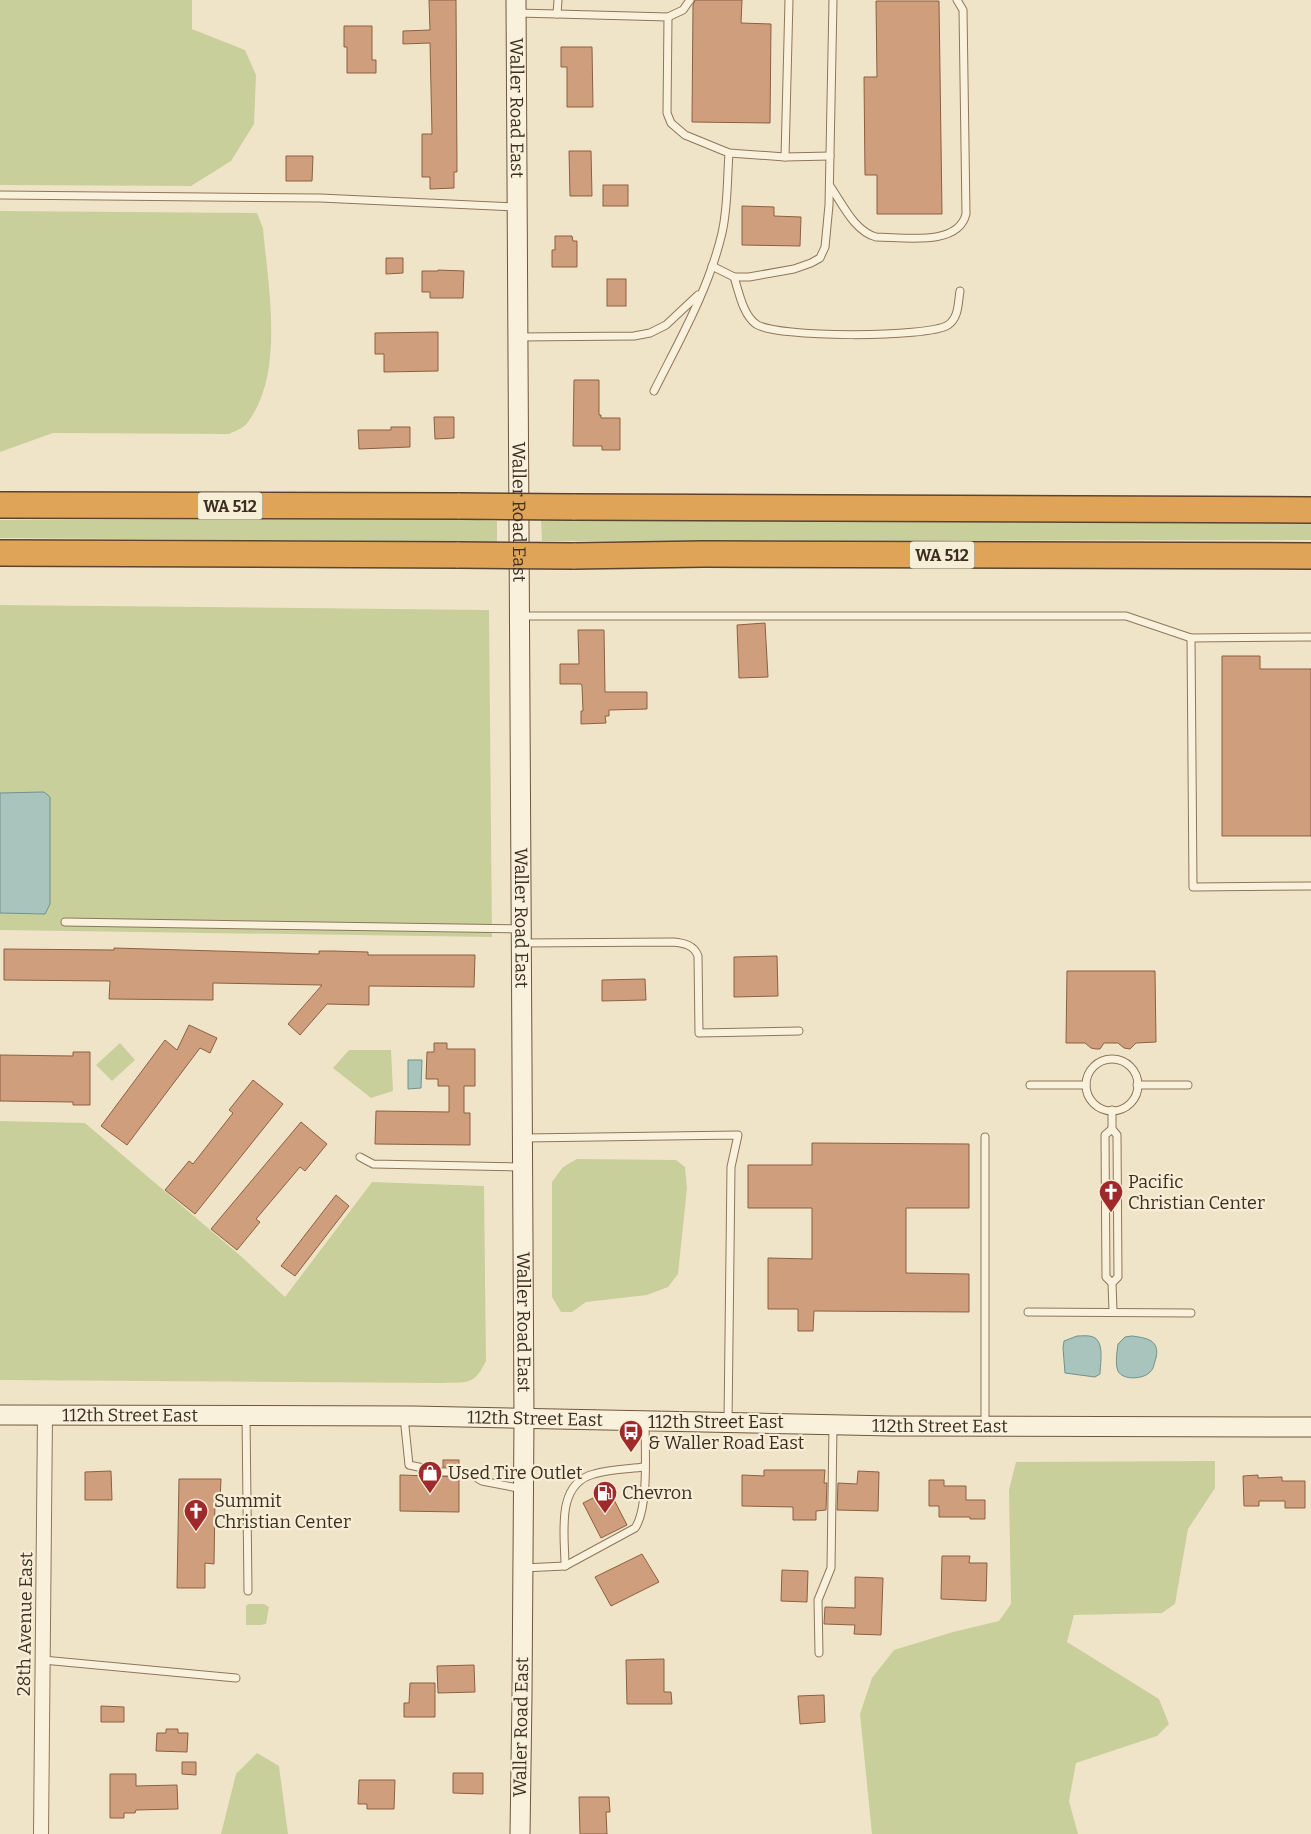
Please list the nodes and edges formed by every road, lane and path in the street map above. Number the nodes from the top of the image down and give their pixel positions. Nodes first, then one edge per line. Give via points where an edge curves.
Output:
1 (558, 0) edge
2 (690, 0) edge
3 (789, 0) edge
4 (834, 0) edge
5 (957, 0) edge
6 (516, 6) edge
7 (557, 14) junction
8 (668, 17) junction
9 (729, 153) junction
10 (830, 156) junction
11 (784, 157) junction
12 (830, 186) junction
13 (0, 195) edge
14 (517, 207) junction
15 (712, 266) junction
16 (734, 277) junction
17 (960, 290) dead end
18 (702, 292) junction
19 (518, 337) junction
20 (654, 391) dead end
21 (0, 505) edge
22 (1311, 510) edge
23 (0, 553) edge
24 (1311, 556) edge
25 (520, 616) junction
26 (1191, 638) junction
27 (1311, 638) edge
28 (1311, 886) edge
29 (65, 922) dead end
30 (521, 936) junction
31 (799, 1031) dead end
32 (1030, 1085) dead end
33 (1086, 1085) junction
34 (1138, 1085) junction
35 (1188, 1085) dead end
36 (1112, 1110) junction
37 (1112, 1130) junction
38 (985, 1137) dead end
39 (522, 1138) junction
40 (360, 1157) dead end
41 (523, 1167) junction
42 (1112, 1284) junction
43 (1112, 1311) junction
44 (1028, 1312) dead end
45 (1191, 1313) dead end
46 (0, 1415) edge
47 (45, 1415) junction
48 (246, 1416) junction
49 (404, 1416) junction
50 (524, 1420) junction
51 (645, 1422) junction
52 (728, 1423) junction
53 (833, 1425) junction
54 (985, 1426) junction
55 (1311, 1427) edge
56 (644, 1467) junction
57 (523, 1489) junction
58 (565, 1566) junction
59 (523, 1568) junction
60 (248, 1591) dead end
61 (820, 1653) dead end
62 (43, 1660) junction
63 (236, 1678) dead end
64 (42, 1834) edge
65 (520, 1834) edge

1 - 7 lane
2 - 8 lane via 683,10
3 - 11 lane
4 - 10 lane
5 - 12 lane via 963,10 964,222 950,234 936,238 868,235 860,229
6 - 7 lane
6 - 14 street, Waller Road East
7 - 8 lane
8 - 9 lane via 667,113 671,123 685,135
9 - 11 lane
9 - 15 lane via 722,232
10 - 11 lane
10 - 12 lane
12 - 16 lane via 828,231 820,258 794,269
13 - 14 lane via 320,198
14 - 19 street, Waller Road East
15 - 16 lane
15 - 18 lane
16 - 17 lane via 750,319 758,326 778,331 911,334 937,330 956,316
18 - 19 lane via 666,325 650,333 634,336
18 - 20 lane
19 - 25 street, Waller Road East
21 - 22 highway, WA 512, bridge
23 - 24 highway, WA 512, bridge
25 - 26 lane via 1126,616
25 - 30 street, Waller Road East
26 - 27 lane
26 - 28 lane via 1193,887
29 - 30 lane
30 - 31 lane via 684,943 698,956 699,1033
30 - 39 street, Waller Road East
32 - 33 lane
33 - 34 lane via 1091,1069 1104,1060 1112,1059 1120,1060 1133,1069
33 - 36 lane via 1087,1093 1096,1105
34 - 35 lane
34 - 36 lane via 1133,1100 1120,1109
36 - 37 lane
37 - 42 lane via 1117,1135 1118,1277
37 - 42 lane via 1105,1135 1106,1277
38 - 54 lane
39 - 41 street, Waller Road East
39 - 52 lane via 738,1135 731,1167
40 - 41 lane via 373,1164
41 - 50 street, Waller Road East
42 - 43 lane
43 - 44 lane
43 - 45 lane
46 - 47 street, 112th Street East
47 - 48 street, 112th Street East
47 - 62 street, 28th Avenue East
48 - 49 street, 112th Street East
48 - 60 lane
49 - 50 street, 112th Street East
49 - 57 lane via 409,1465 442,1472 466,1472 482,1481
50 - 51 street, 112th Street East
50 - 57 street, Waller Road East
51 - 52 street, 112th Street East
51 - 56 lane
52 - 53 street, 112th Street East
53 - 54 street, 112th Street East
53 - 61 lane via 831,1568 818,1600
54 - 55 street, 112th Street East
56 - 58 lane via 644,1506 635,1528
56 - 58 lane via 594,1473 583,1477 574,1486 565,1506
57 - 59 street, Waller Road East
58 - 59 lane
59 - 65 street, Waller Road East
62 - 63 lane
62 - 64 street, 28th Avenue East

